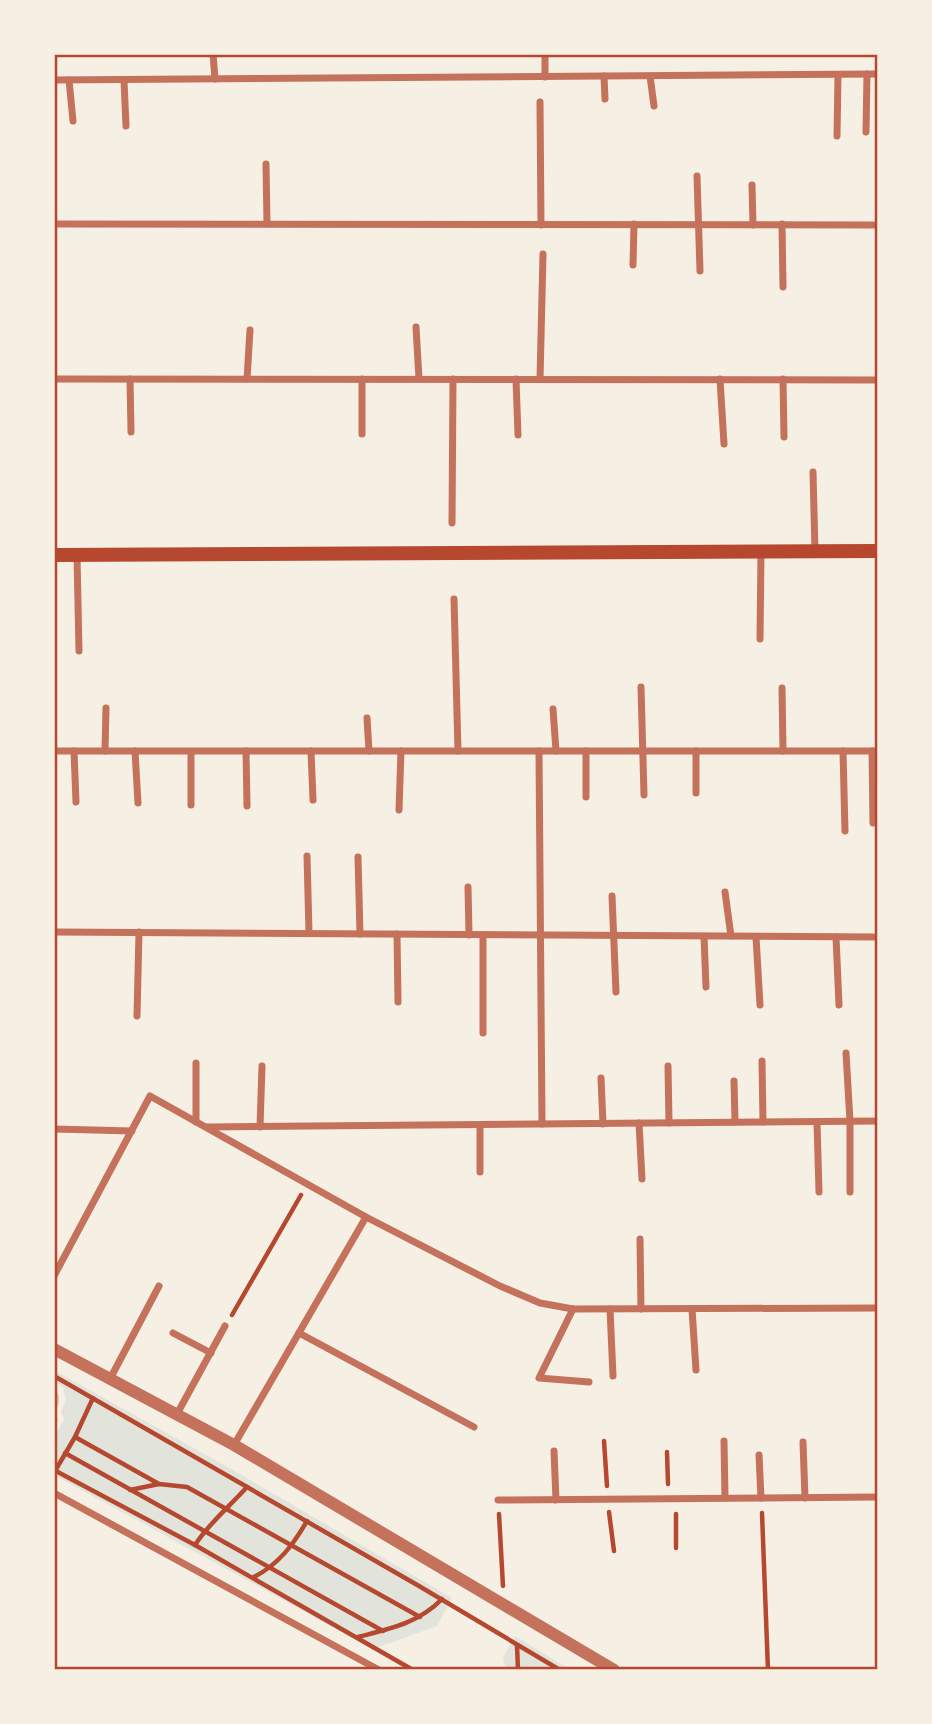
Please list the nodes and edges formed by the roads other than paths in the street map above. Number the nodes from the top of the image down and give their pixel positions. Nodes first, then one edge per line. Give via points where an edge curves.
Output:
1 (213, 54) edge
2 (545, 54) edge
3 (867, 74) junction
4 (878, 74) edge
5 (838, 75) junction
6 (545, 76) junction
7 (604, 76) junction
8 (650, 76) junction
9 (215, 79) junction
10 (54, 80) edge
11 (69, 80) junction
12 (124, 80) junction
13 (605, 99) dead end
14 (540, 102) dead end
15 (654, 106) dead end
16 (73, 121) dead end
17 (126, 126) dead end
18 (866, 132) dead end
19 (837, 136) dead end
20 (266, 164) dead end
21 (697, 176) dead end
22 (752, 185) dead end
23 (54, 224) edge
24 (267, 224) junction
25 (634, 224) junction
26 (541, 225) junction
27 (698, 225) junction
28 (753, 225) junction
29 (782, 225) junction
30 (878, 225) edge
31 (543, 254) dead end
32 (633, 265) dead end
33 (700, 271) dead end
34 (783, 288) dead end
35 (416, 327) dead end
36 (250, 330) dead end
37 (54, 379) edge
38 (130, 379) junction
39 (247, 379) junction
40 (362, 379) junction
41 (419, 379) junction
42 (453, 379) junction
43 (516, 379) junction
44 (540, 379) junction
45 (720, 379) junction
46 (783, 379) junction
47 (878, 380) edge
48 (131, 432) dead end
49 (362, 434) dead end
50 (518, 435) dead end
51 (784, 437) dead end
52 (724, 444) dead end
53 (813, 472) dead end
54 (452, 523) dead end
55 (761, 551) junction
56 (816, 551) junction
57 (878, 551) edge
58 (54, 555) edge
59 (77, 555) junction
60 (454, 599) dead end
61 (760, 639) dead end
62 (79, 651) dead end
63 (641, 687) dead end
64 (782, 688) dead end
65 (106, 708) dead end
66 (554, 709) dead end
67 (367, 718) dead end
68 (54, 751) edge
69 (74, 751) junction
70 (106, 751) junction
71 (135, 751) junction
72 (246, 751) junction
73 (311, 751) junction
74 (369, 751) junction
75 (401, 751) junction
76 (458, 751) junction
77 (538, 751) junction
78 (555, 751) junction
79 (586, 751) junction
80 (643, 751) junction
81 (696, 751) junction
82 (783, 751) junction
83 (844, 751) junction
84 (875, 751) edge
85 (191, 752) junction
86 (696, 793) dead end
87 (644, 794) dead end
88 (586, 797) dead end
89 (313, 800) dead end
90 (76, 802) dead end
91 (138, 803) dead end
92 (191, 805) dead end
93 (247, 806) dead end
94 (399, 810) dead end
95 (873, 823) dead end
96 (845, 831) dead end
97 (307, 856) dead end
98 (358, 857) dead end
99 (468, 887) dead end
100 (726, 892) dead end
101 (612, 896) dead end
102 (54, 932) edge
103 (139, 932) junction
104 (309, 933) junction
105 (360, 934) junction
106 (397, 934) junction
107 (469, 935) junction
108 (483, 935) junction
109 (540, 935) junction
110 (612, 936) junction
111 (704, 936) junction
112 (731, 936) junction
113 (756, 937) junction
114 (836, 937) junction
115 (878, 937) edge
116 (706, 987) dead end
117 (616, 992) dead end
118 (398, 1002) dead end
119 (760, 1005) dead end
120 (839, 1005) dead end
121 (137, 1016) dead end
122 (483, 1033) dead end
123 (846, 1053) dead end
124 (762, 1061) dead end
125 (196, 1063) dead end
126 (262, 1066) dead end
127 (668, 1066) dead end
128 (601, 1077) dead end
129 (734, 1081) dead end
130 (850, 1121) junction
131 (878, 1121) edge
132 (196, 1122) junction
133 (735, 1122) junction
134 (763, 1122) junction
135 (817, 1122) junction
136 (639, 1123) junction
137 (669, 1123) junction
138 (542, 1124) junction
139 (603, 1124) junction
140 (480, 1125) junction
141 (260, 1126) junction
142 (206, 1127) junction
143 (54, 1129) edge
144 (132, 1131) junction
145 (480, 1172) dead end
146 (642, 1179) dead end
147 (819, 1192) dead end
148 (850, 1192) dead end
149 (366, 1217) junction
150 (640, 1239) dead end
151 (54, 1276) edge
152 (159, 1286) dead end
153 (878, 1308) edge
154 (573, 1309) junction
155 (610, 1309) junction
156 (642, 1309) junction
157 (692, 1309) junction
158 (225, 1326) road end
159 (173, 1333) dead end
160 (299, 1333) junction
161 (54, 1349) edge
162 (211, 1353) junction
163 (696, 1370) dead end
164 (613, 1376) dead end
165 (110, 1379) junction
166 (589, 1382) dead end
167 (177, 1414) junction
168 (474, 1427) dead end
169 (724, 1441) dead end
170 (803, 1442) dead end
171 (234, 1445) junction
172 (554, 1451) dead end
173 (759, 1455) dead end
174 (54, 1493) edge
175 (878, 1497) edge
176 (761, 1498) junction
177 (805, 1498) junction
178 (725, 1499) junction
179 (498, 1500) road end
180 (556, 1500) junction
181 (379, 1670) edge
182 (614, 1670) edge

1 - 9 street
2 - 6 street
3 - 4 street
3 - 5 street
3 - 18 street
5 - 8 street
5 - 19 street
6 - 7 street
6 - 9 street
7 - 8 street
7 - 13 street
8 - 15 street
9 - 12 street
10 - 11 street
11 - 12 street
11 - 16 street
12 - 17 street
14 - 26 street
20 - 24 street
21 - 27 street
22 - 28 street
23 - 24 street
24 - 26 street
25 - 26 street
25 - 27 street
25 - 32 street
27 - 28 street
27 - 33 street
28 - 29 street
29 - 30 street
29 - 34 street
31 - 44 street
35 - 41 street
36 - 39 street
37 - 38 street
38 - 39 street
38 - 48 street
39 - 40 street
40 - 41 street
40 - 49 street
41 - 42 street
42 - 43 street
42 - 54 street
43 - 44 street
43 - 50 street
44 - 45 street
45 - 46 street
45 - 52 street
46 - 47 street
46 - 51 street
53 - 56 street
55 - 56 main road
55 - 59 main road
55 - 61 street
56 - 57 main road
58 - 59 main road
59 - 62 street
60 - 76 street
63 - 80 street
64 - 82 street
65 - 70 street
66 - 78 street
67 - 74 street
68 - 69 street
69 - 70 street
69 - 90 street
70 - 71 street
71 - 85 street
71 - 91 street
72 - 73 street
72 - 85 street
72 - 93 street
73 - 74 street
73 - 89 street
74 - 75 street
75 - 76 street
75 - 94 street
76 - 77 street
77 - 78 street
77 - 109 street
78 - 79 street
79 - 80 street
79 - 88 street
80 - 81 street
80 - 87 street
81 - 82 street
81 - 86 street
82 - 83 street
83 - 84 street
83 - 96 street
84 - 95 street
85 - 92 street
97 - 104 street
98 - 105 street
99 - 107 street
100 - 112 street
101 - 110 street
102 - 103 street
103 - 104 street
103 - 121 street
104 - 105 street
105 - 106 street
106 - 107 street
106 - 118 street
107 - 108 street
108 - 109 street
108 - 122 street
109 - 110 street
109 - 138 street
110 - 111 street
110 - 117 street
111 - 112 street
111 - 116 street
112 - 113 street
113 - 114 street
113 - 119 street
114 - 115 street
114 - 120 street
123 - 130 street
124 - 134 street
125 - 132 street
126 - 141 street
127 - 137 street
128 - 139 street
129 - 133 street
130 - 131 street
130 - 135 street
130 - 148 street
132 - 142 street
132 - 144 street via 150,1096
133 - 134 street
133 - 137 street
134 - 135 street
135 - 147 street
136 - 137 street
136 - 139 street
136 - 146 street
138 - 139 street
138 - 140 street
140 - 141 street
140 - 145 street
141 - 142 street
142 - 149 street
143 - 144 street
144 - 151 street
149 - 154 street via 499,1286 540,1303
149 - 160 street
150 - 156 street
152 - 165 street
153 - 157 street
154 - 155 street
154 - 166 street via 539,1378
155 - 156 street
155 - 164 street
156 - 157 street
157 - 163 street
158 - 162 street
159 - 162 street
160 - 168 street
160 - 171 street
161 - 165 street
162 - 167 street
165 - 167 street
167 - 171 street
169 - 178 street
170 - 177 street
171 - 182 street
172 - 180 street
173 - 176 street
174 - 181 street
175 - 177 street
176 - 177 street
176 - 178 street
178 - 180 street
179 - 180 street

